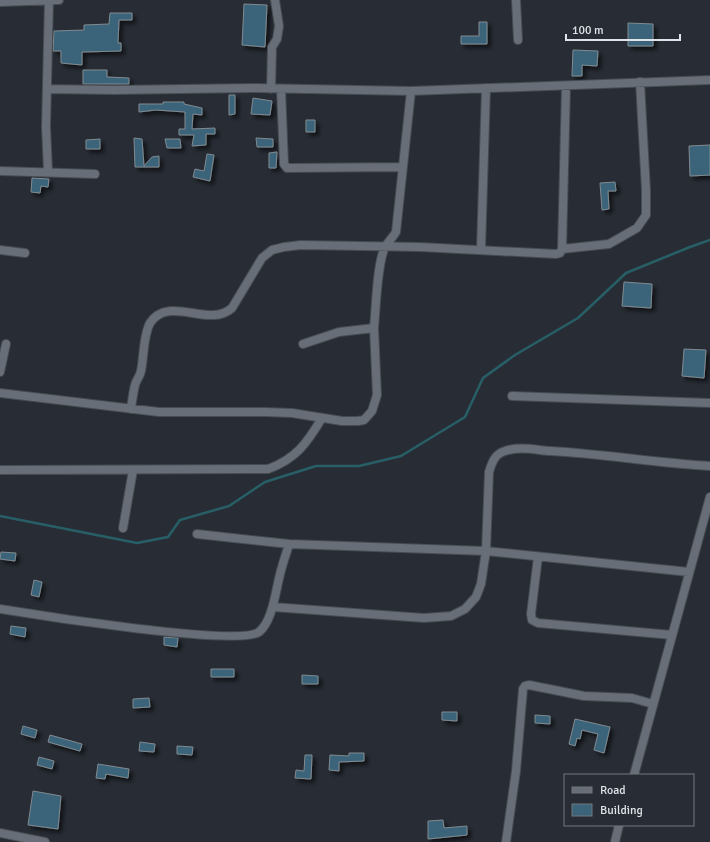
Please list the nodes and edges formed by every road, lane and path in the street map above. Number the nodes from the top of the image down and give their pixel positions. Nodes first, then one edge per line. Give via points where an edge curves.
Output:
1 (49, 0) edge
2 (59, 0) edge
3 (275, 0) edge
4 (516, 0) edge
5 (0, 2) edge
6 (518, 40) dead end
7 (710, 80) edge
8 (640, 82) junction
9 (566, 87) junction
10 (486, 88) junction
11 (47, 89) junction
12 (271, 89) junction
13 (281, 89) junction
14 (411, 92) junction
15 (403, 167) junction
16 (0, 171) edge
17 (48, 171) junction
18 (94, 174) dead end
19 (385, 246) junction
20 (481, 249) junction
21 (562, 249) junction
22 (0, 250) edge
23 (25, 253) dead end
24 (374, 328) junction
25 (6, 344) dead end
26 (303, 344) dead end
27 (0, 372) edge
28 (0, 393) edge
29 (512, 396) dead end
30 (710, 403) edge
31 (131, 409) junction
32 (322, 418) junction
33 (710, 466) edge
34 (0, 470) edge
35 (134, 470) junction
36 (710, 497) edge
37 (123, 528) dead end
38 (197, 534) dead end
39 (289, 544) junction
40 (486, 551) junction
41 (538, 557) junction
42 (689, 572) junction
43 (273, 607) junction
44 (0, 609) edge
45 (672, 635) junction
46 (653, 704) junction
47 (634, 774) edge
48 (620, 826) edge
49 (0, 833) edge
50 (45, 842) edge
51 (506, 842) edge
52 (615, 842) edge

1 - 2 street
1 - 5 street
1 - 11 street
3 - 12 street via 279,26 277,39 272,47
4 - 6 street
7 - 8 street
8 - 9 street
8 - 21 street via 646,215 637,228 609,244
9 - 10 street
9 - 21 street
10 - 14 street
10 - 20 street
11 - 12 street
11 - 17 street
12 - 13 street
13 - 14 street
13 - 15 street via 284,164 287,168
14 - 15 street
15 - 19 street via 396,232
16 - 17 street
17 - 18 street
19 - 20 street
19 - 24 street
19 - 31 street via 301,245 280,248 268,252 262,258 232,308 226,313 210,316 170,311 158,315 148,329 141,372 135,384
20 - 21 street via 556,254
22 - 23 street
24 - 26 street via 339,332
24 - 32 street via 377,395 372,411 364,420 358,421
25 - 27 street
28 - 31 street
29 - 30 street
31 - 32 street via 181,413 265,412
32 - 35 street via 298,453 268,470
33 - 40 street via 575,452 523,449 504,451 496,455 490,472
34 - 35 street
35 - 37 street
36 - 42 street
38 - 39 street
39 - 40 street
39 - 43 street via 278,579
40 - 41 street
40 - 43 street via 481,584 476,596 465,609 451,616 424,618
41 - 42 street
41 - 45 street via 532,620 538,623
42 - 45 street
43 - 44 street via 263,628 254,635 242,637 134,628
45 - 46 street
46 - 47 street
46 - 51 street via 632,698 584,696 525,686
48 - 52 street
49 - 50 street

